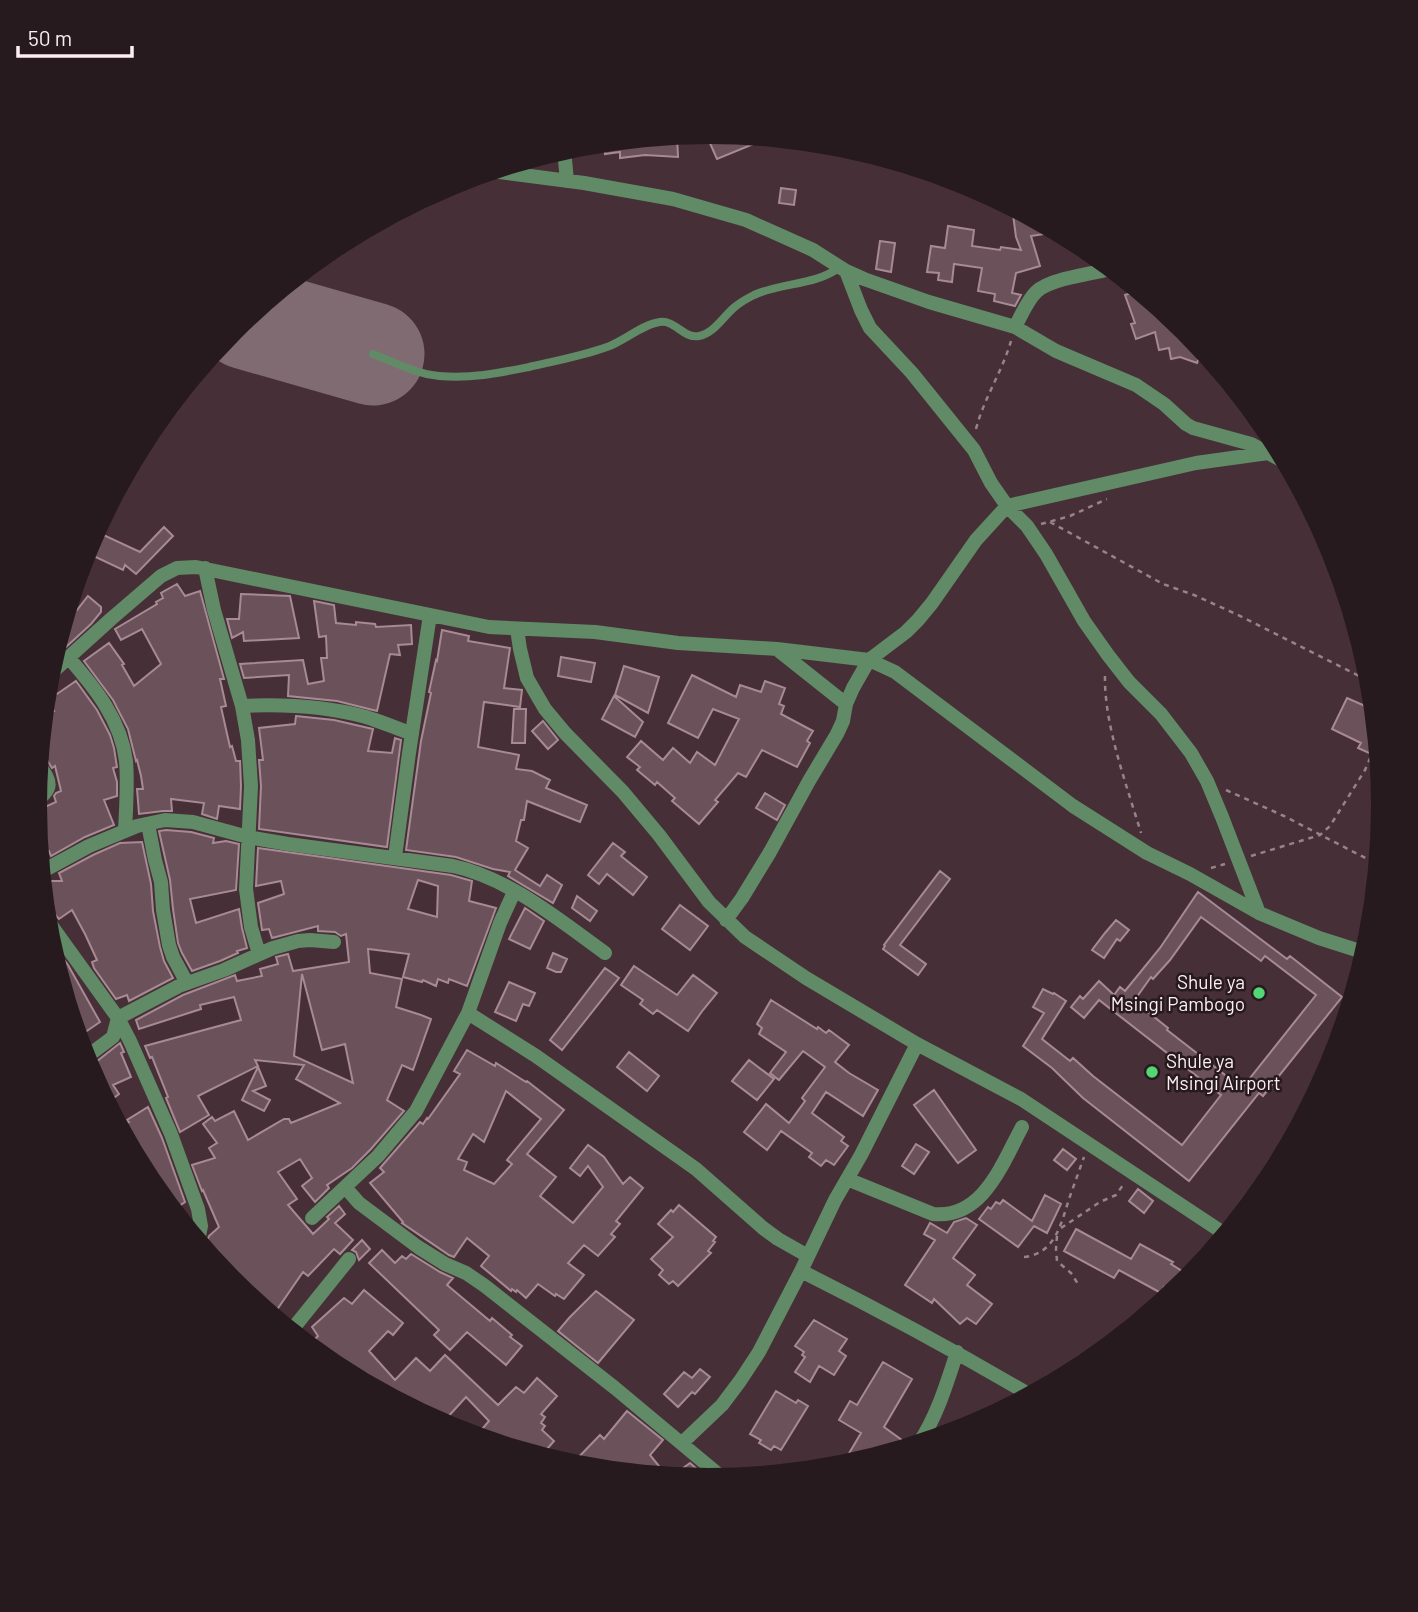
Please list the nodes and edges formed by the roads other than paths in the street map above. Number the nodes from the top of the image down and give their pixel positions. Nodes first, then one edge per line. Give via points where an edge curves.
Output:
1 (565, 161) edge
2 (514, 174) edge
3 (566, 181) junction
4 (843, 269) junction
5 (1099, 272) edge
6 (1016, 327) junction
7 (373, 354) dead end
8 (1266, 449) edge
9 (1268, 453) edge
10 (1007, 506) junction
11 (205, 568) junction
12 (430, 615) junction
13 (517, 629) junction
14 (777, 649) junction
15 (69, 658) junction
16 (869, 660) junction
17 (63, 663) edge
18 (846, 704) junction
19 (242, 706) junction
20 (412, 734) junction
21 (148, 824) junction
22 (125, 831) junction
23 (248, 837) junction
24 (395, 857) junction
25 (51, 867) edge
26 (514, 892) junction
27 (1259, 912) junction
28 (726, 920) junction
29 (61, 939) edge
30 (334, 942) dead end
31 (1355, 949) edge
32 (606, 953) dead end
33 (259, 954) junction
34 (187, 983) junction
35 (468, 1013) junction
36 (118, 1018) junction
37 (918, 1044) junction
38 (95, 1051) edge
39 (1022, 1127) dead end
40 (847, 1179) junction
41 (345, 1187) junction
42 (313, 1217) dead end
43 (200, 1229) edge
44 (1218, 1229) edge
45 (808, 1256) junction
46 (349, 1259) dead end
47 (801, 1271) junction
48 (297, 1324) edge
49 (957, 1352) junction
50 (1021, 1390) edge
51 (925, 1432) edge
52 (682, 1443) junction
53 (711, 1468) edge

1 - 3 street
2 - 3 street
3 - 4 street via 673,199 736,216 785,236
4 - 6 street via 884,287
4 - 7 lane via 757,293 703,335 689,335 659,322 582,355 500,373 436,376
4 - 10 street via 870,328 974,450
5 - 6 street via 1045,286 1030,299
6 - 8 street via 1056,351 1136,385 1193,428
9 - 10 street via 1196,463
10 - 16 street via 976,540 918,620
10 - 27 street via 1046,554 1108,655 1191,753 1207,781
11 - 12 street
11 - 15 street via 177,568 162,576
11 - 19 street
12 - 13 street
12 - 20 street
13 - 14 street
13 - 28 street via 527,678 545,709 623,792
14 - 16 street
14 - 18 street
15 - 17 street
15 - 22 street via 102,699 124,748
16 - 18 street
16 - 27 street via 895,672 1073,806 1147,853
18 - 28 street via 837,734
19 - 20 street via 319,708
19 - 23 street via 250,765
20 - 24 street
21 - 22 street
21 - 23 street via 193,822
21 - 34 street via 169,945
22 - 25 street
23 - 24 street
23 - 33 street via 246,889
24 - 26 street via 478,872
26 - 32 street
26 - 35 street
27 - 31 street
28 - 37 street via 795,971
29 - 36 street
30 - 33 street via 298,941
33 - 34 street
34 - 36 street
35 - 41 street via 416,1111 379,1156
35 - 45 street via 696,1169 763,1228
36 - 38 street via 113,1037
36 - 43 street via 164,1116 198,1209
37 - 40 street
37 - 44 street via 1021,1099
39 - 40 street via 984,1192 973,1204 953,1213 933,1214
40 - 45 street
41 - 42 street
41 - 52 street via 418,1247 492,1292
45 - 47 street
46 - 48 street
47 - 49 street
47 - 52 street via 740,1381
49 - 50 street
49 - 51 street
52 - 53 street

